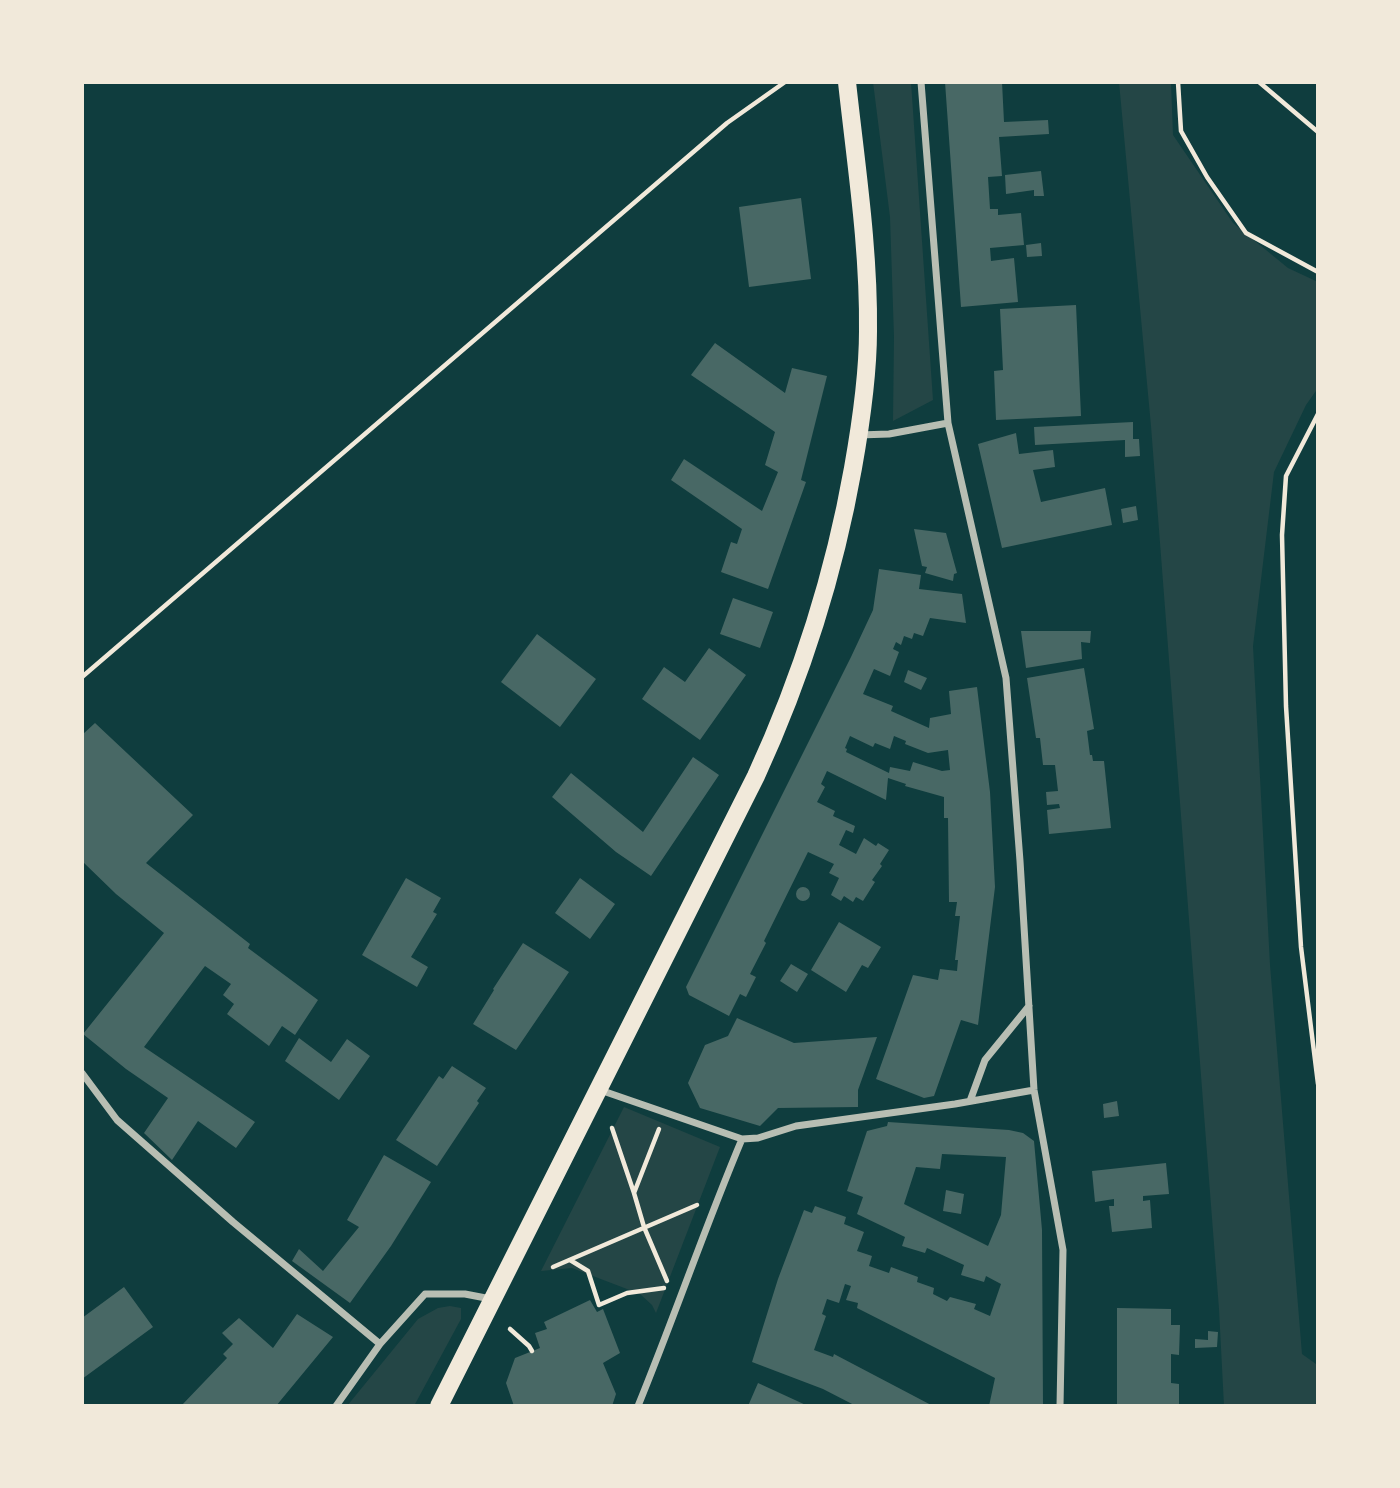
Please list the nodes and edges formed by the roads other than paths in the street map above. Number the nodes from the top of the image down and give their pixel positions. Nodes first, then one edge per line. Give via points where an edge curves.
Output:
1 (847, 82) edge
2 (921, 82) edge
3 (948, 424) junction
4 (859, 435) junction
5 (1029, 1006) junction
6 (82, 1073) edge
7 (599, 1090) junction
8 (1034, 1090) junction
9 (970, 1101) junction
10 (742, 1139) junction
11 (494, 1299) junction
12 (380, 1344) junction
13 (336, 1406) edge
14 (439, 1406) edge
15 (638, 1406) edge
16 (1060, 1406) edge

1 - 4 main road via 867,280 866,386
2 - 3 street
3 - 4 street
3 - 5 street via 1006,678
4 - 7 main road via 827,583 780,724
5 - 8 street
5 - 9 street via 985,1060
6 - 12 street via 117,1120
7 - 10 street
7 - 11 main road
8 - 9 street
8 - 16 street via 1063,1250
9 - 10 street via 796,1126
10 - 15 street
11 - 12 street via 425,1294
11 - 14 main road
12 - 13 street

